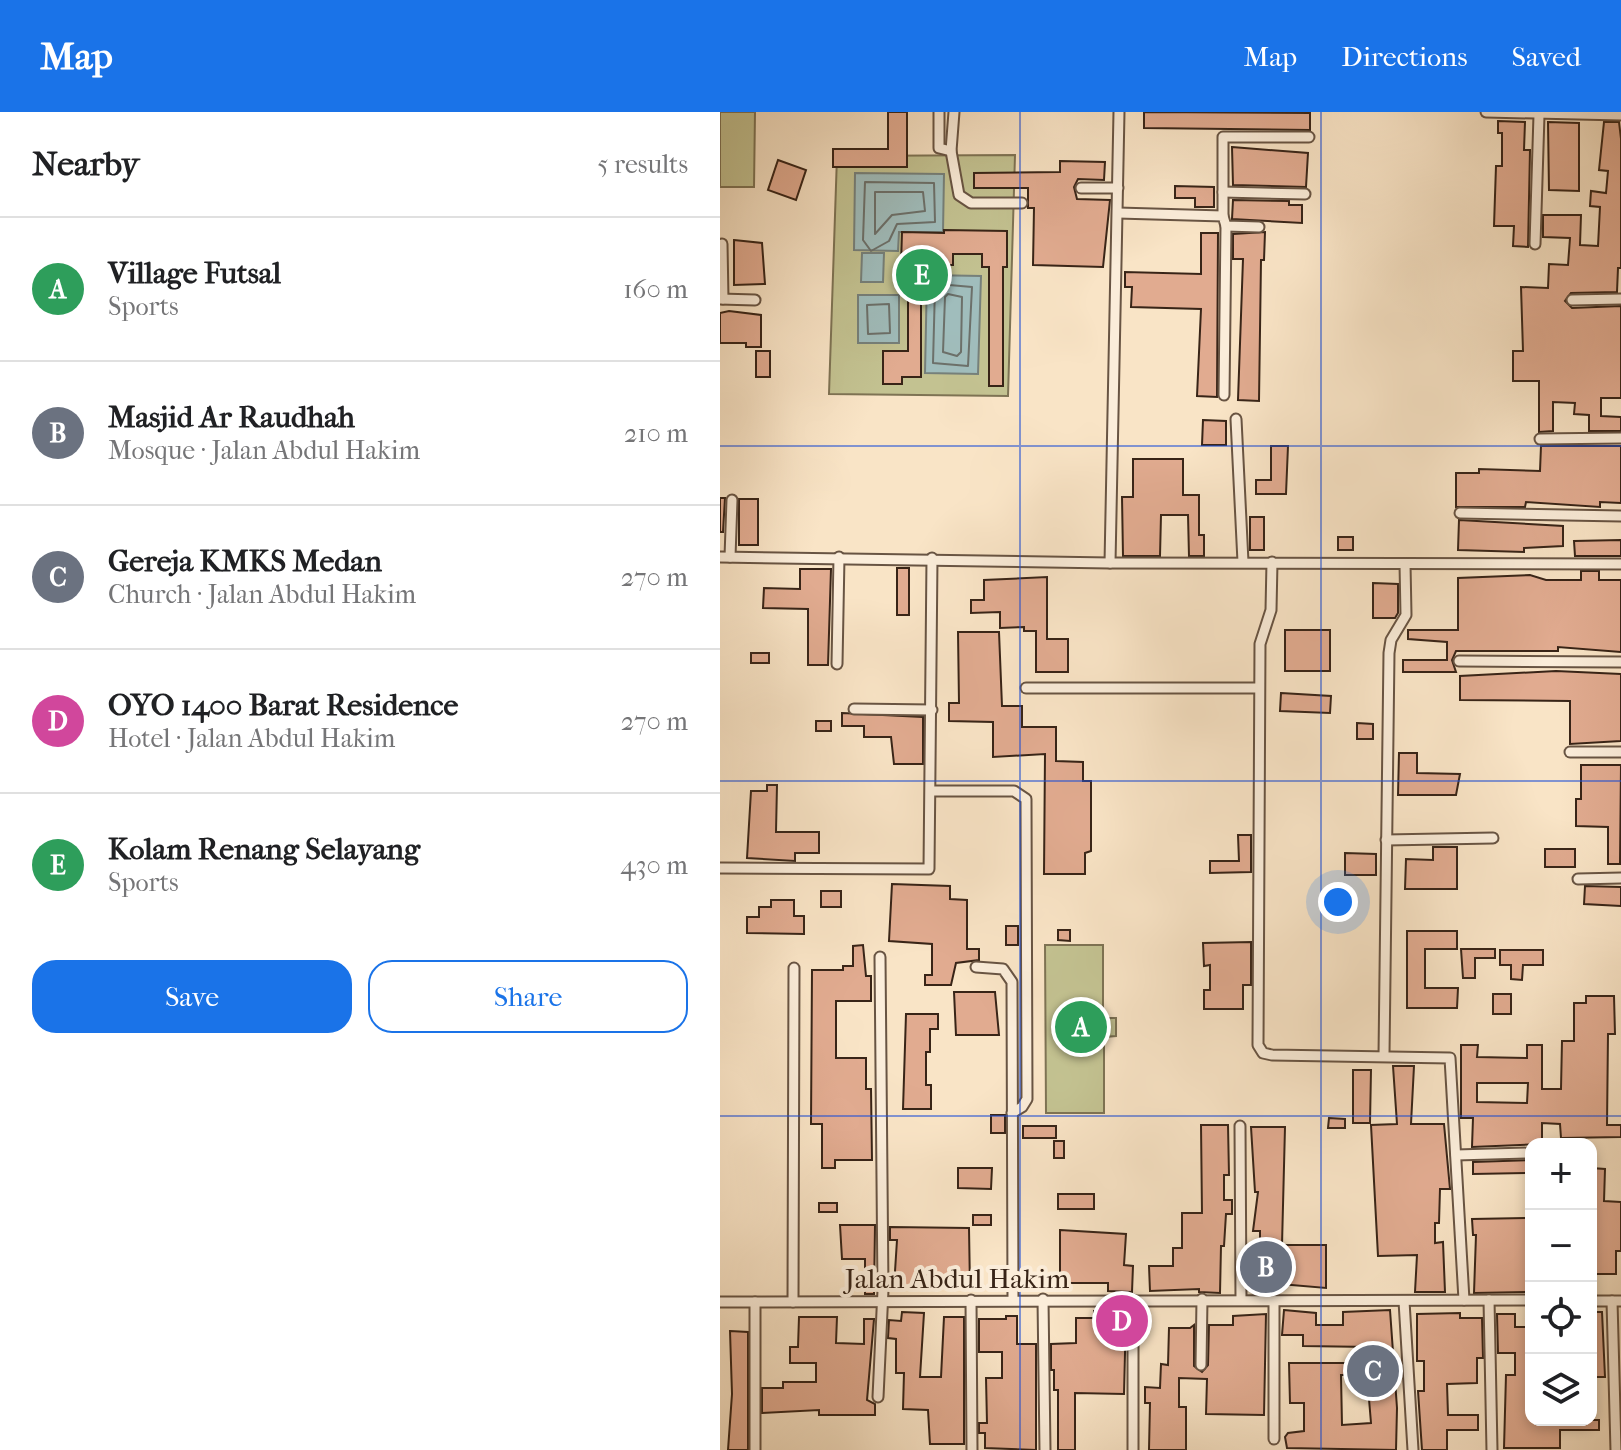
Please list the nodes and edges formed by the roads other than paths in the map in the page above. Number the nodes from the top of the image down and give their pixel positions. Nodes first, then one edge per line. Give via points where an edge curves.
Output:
1 (939, 112) edge
2 (954, 112) edge
3 (1119, 112) edge
4 (1486, 112) edge
5 (1539, 115) junction
6 (1621, 115) edge
7 (1309, 137) dead end
8 (951, 151) junction
9 (1081, 188) dead end
10 (1118, 188) junction
11 (1223, 192) junction
12 (1305, 194) dead end
13 (1022, 203) dead end
14 (1118, 213) junction
15 (1225, 221) junction
16 (1259, 227) dead end
17 (722, 244) dead end
18 (1535, 244) dead end
19 (721, 299) edge
20 (1621, 299) edge
21 (755, 300) dead end
22 (1572, 300) dead end
23 (1224, 395) dead end
24 (1236, 419) dead end
25 (1621, 438) edge
26 (1540, 439) dead end
27 (732, 500) dead end
28 (1460, 513) dead end
29 (1621, 516) edge
30 (725, 557) edge
31 (839, 557) junction
32 (932, 558) junction
33 (1243, 562) junction
34 (1272, 562) junction
35 (1110, 563) junction
36 (1405, 564) junction
37 (1621, 564) edge
38 (1459, 661) dead end
39 (1621, 662) edge
40 (837, 664) dead end
41 (1026, 688) dead end
42 (1259, 688) junction
43 (854, 709) dead end
44 (932, 710) junction
45 (1570, 752) dead end
46 (1621, 752) edge
47 (932, 791) junction
48 (1493, 838) dead end
49 (1386, 840) junction
50 (720, 868) edge
51 (1621, 878) edge
52 (1578, 879) dead end
53 (880, 957) dead end
54 (976, 967) dead end
55 (794, 968) dead end
56 (1384, 1055) junction
57 (1012, 1113) junction
58 (1240, 1126) dead end
59 (1525, 1153) edge
60 (1456, 1155) junction
61 (1013, 1299) junction
62 (1043, 1299) junction
63 (1202, 1299) junction
64 (1241, 1299) junction
65 (883, 1300) junction
66 (971, 1300) junction
67 (1133, 1300) junction
68 (1464, 1300) junction
69 (1489, 1300) junction
70 (1525, 1300) edge
71 (1274, 1301) junction
72 (1404, 1301) junction
73 (1617, 1301) edge
74 (720, 1302) edge
75 (755, 1302) junction
76 (793, 1302) junction
77 (1201, 1365) dead end
78 (878, 1397) dead end
79 (1274, 1439) dead end
80 (755, 1450) edge
81 (972, 1450) edge
82 (1045, 1450) edge
83 (1133, 1450) edge
84 (1413, 1450) edge
85 (1492, 1450) edge
86 (1616, 1450) edge

1 - 8 street via 939,148
2 - 8 street
3 - 10 street
4 - 5 street
5 - 6 street
5 - 18 street
7 - 11 street via 1224,136
8 - 13 street via 964,200
9 - 10 street
10 - 14 street
11 - 12 street
11 - 15 street
14 - 15 street
14 - 35 street
15 - 16 street
15 - 23 street
17 - 19 street
19 - 21 street
20 - 22 street
24 - 33 street
25 - 26 street
27 - 30 street
28 - 29 street
30 - 31 street
31 - 32 street
31 - 40 street
32 - 35 street
32 - 44 street
33 - 34 street
33 - 35 street
34 - 36 street
34 - 42 street via 1271,610 1260,639
36 - 37 street
36 - 49 street via 1406,615 1389,653
38 - 39 street
41 - 42 street
42 - 56 street via 1258,1045 1272,1055
43 - 44 street
44 - 47 street
45 - 46 street
47 - 50 street via 931,863 924,871
47 - 57 street via 1014,791 1026,799 1027,1099
48 - 49 street
49 - 56 street
51 - 52 street
53 - 65 street
54 - 57 street via 1003,969 1012,982
55 - 76 street
56 - 60 street via 1450,1058
57 - 61 street
58 - 64 street
59 - 60 street
60 - 68 street
61 - 62 street, Jalan Abdul Hakim
61 - 66 street, Jalan Abdul Hakim
62 - 67 street, Jalan Abdul Hakim
62 - 82 street
63 - 64 street, Jalan Abdul Hakim
63 - 67 street, Jalan Abdul Hakim
63 - 77 street
64 - 71 street, Jalan Abdul Hakim
65 - 66 street, Jalan Abdul Hakim
65 - 76 street, Jalan Abdul Hakim
65 - 78 street
66 - 81 street
67 - 83 street
68 - 69 street, Jalan Abdul Hakim
68 - 72 street, Jalan Abdul Hakim
69 - 70 street, Jalan Abdul Hakim
69 - 85 street
71 - 72 street, Jalan Abdul Hakim
71 - 79 street
72 - 84 street
73 - 86 street
74 - 75 street, Jalan Abdul Hakim
75 - 76 street, Jalan Abdul Hakim
75 - 80 street

